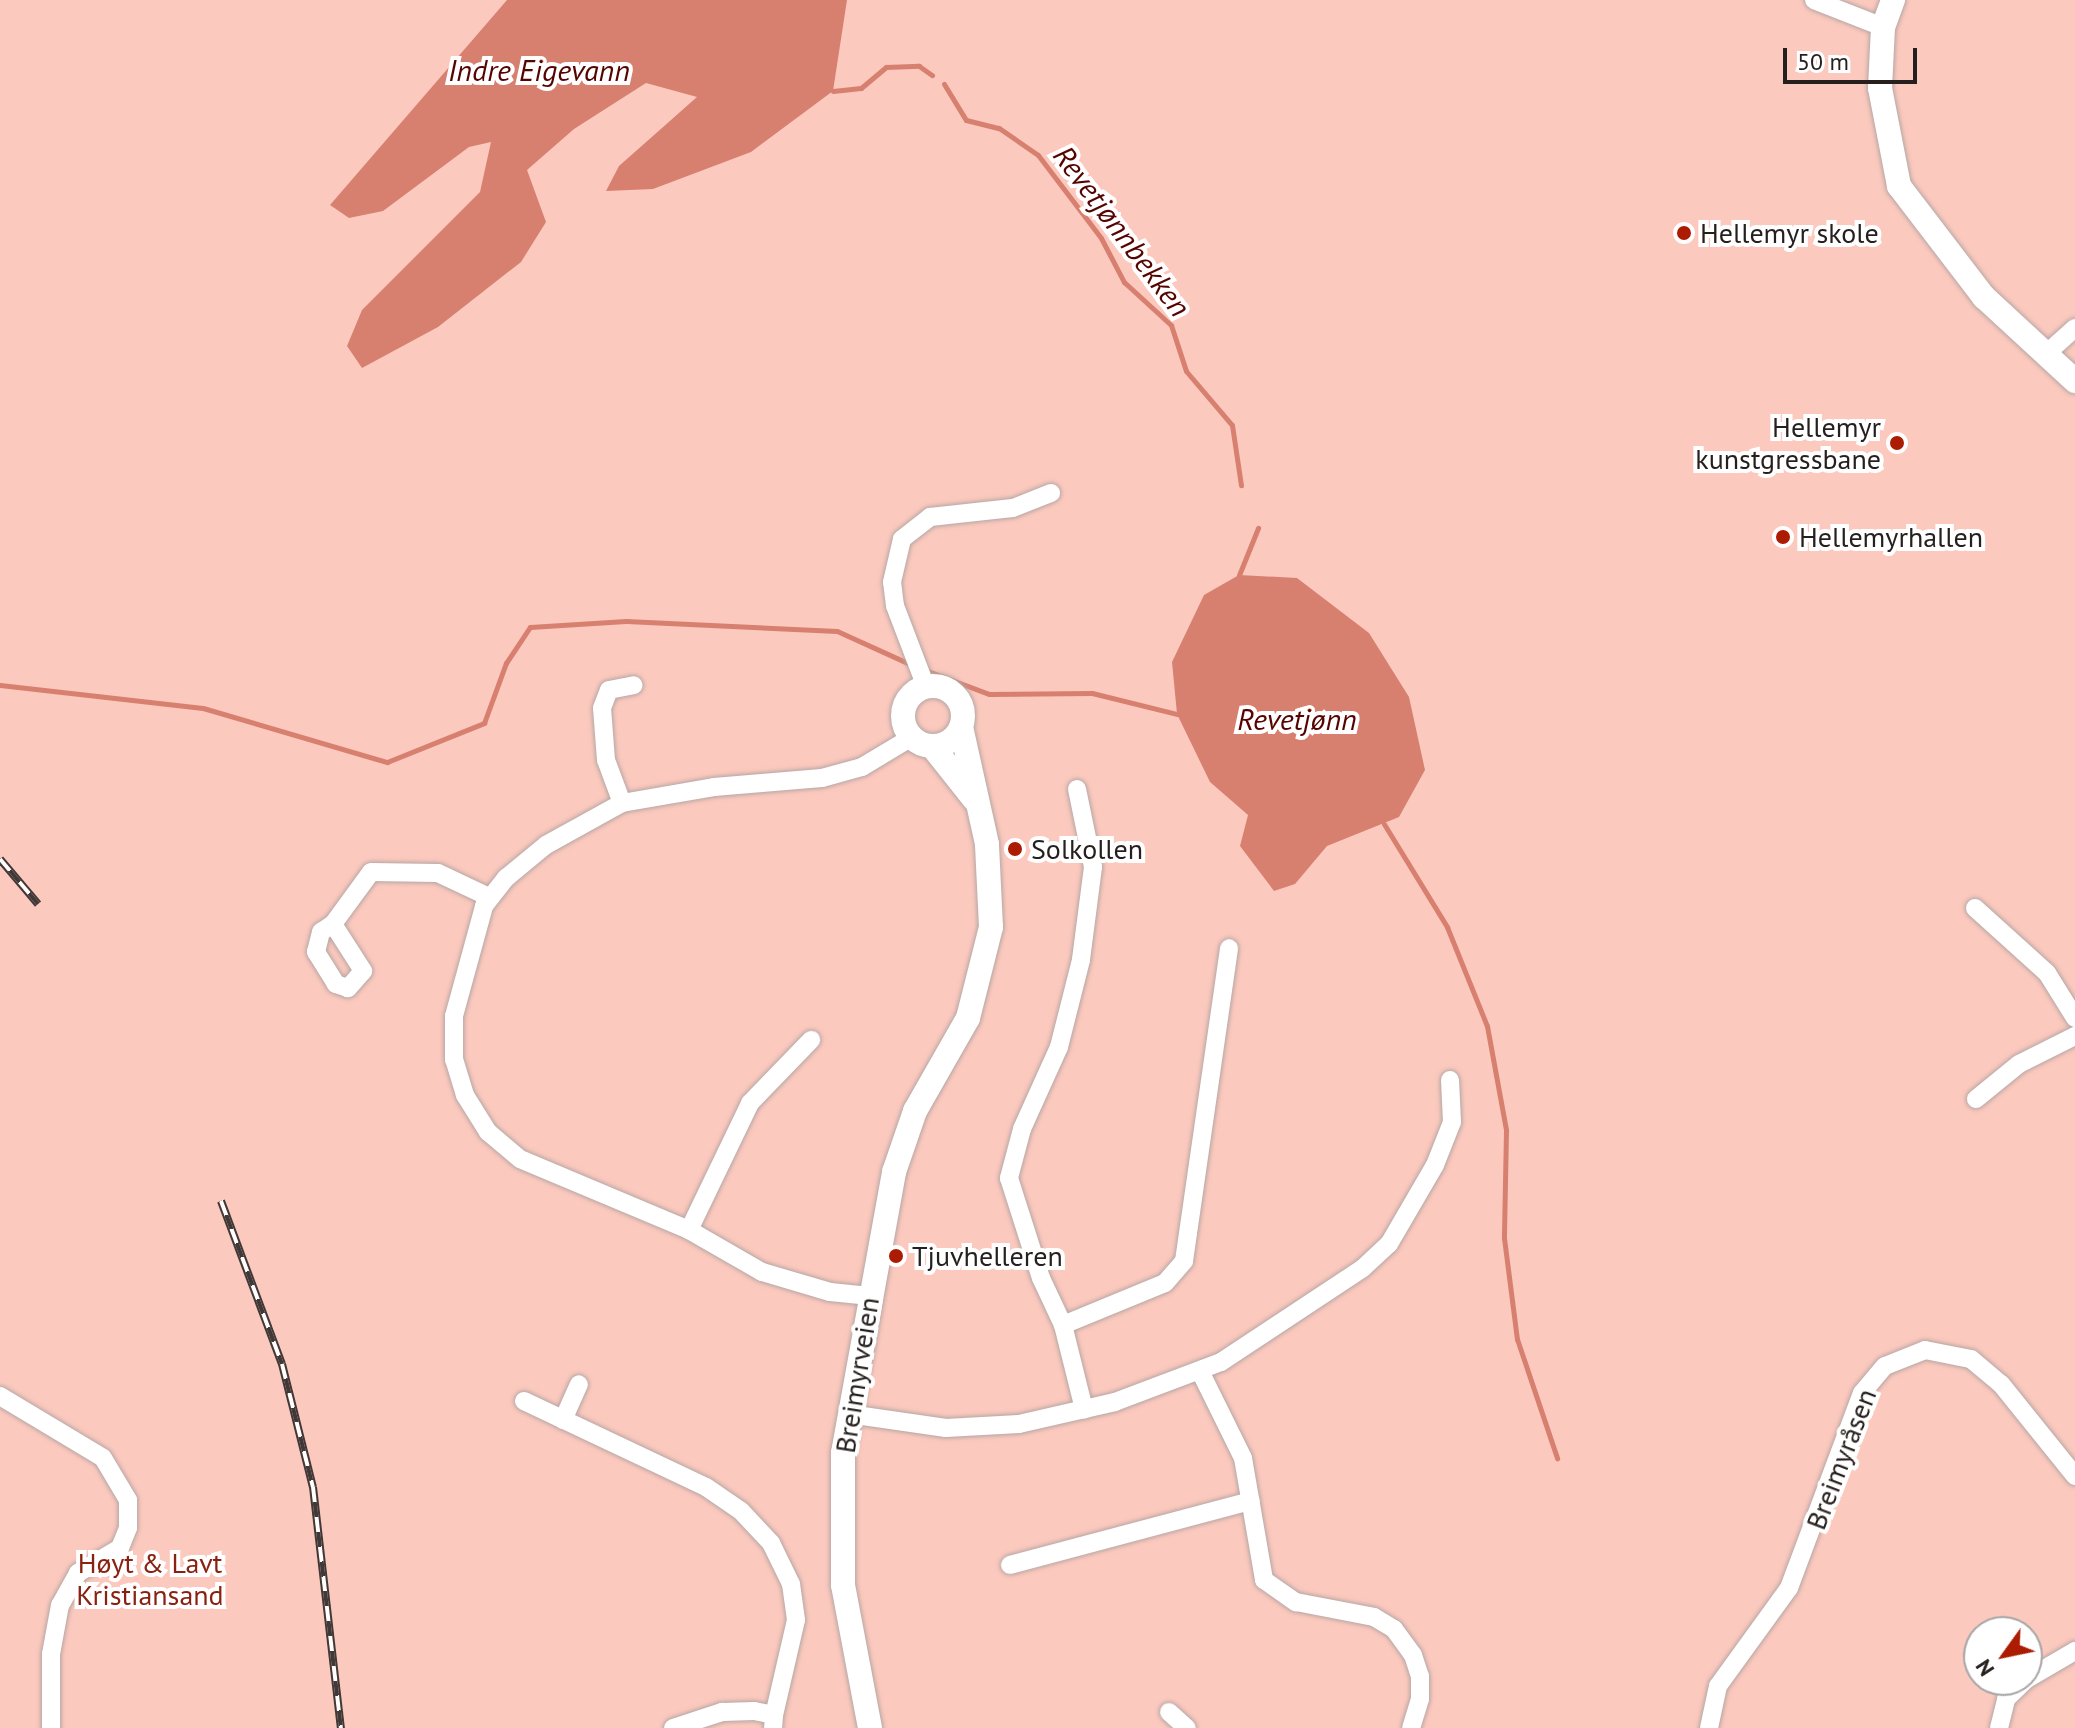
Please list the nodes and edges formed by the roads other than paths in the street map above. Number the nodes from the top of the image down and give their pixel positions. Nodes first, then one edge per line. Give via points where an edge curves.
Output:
1 (1814, 0) edge
2 (1893, 0) edge
3 (1883, 27) junction
4 (2075, 328) edge
5 (2046, 354) junction
6 (2075, 381) edge
7 (1051, 493) dead end
8 (634, 685) dead end
9 (926, 687) junction
10 (961, 727) junction
11 (922, 742) junction
12 (1077, 789) dead end
13 (622, 803) junction
14 (978, 804) junction
15 (489, 897) junction
16 (1975, 908) dead end
17 (333, 924) dead end
18 (1229, 948) dead end
19 (2075, 1018) edge
20 (2075, 1036) edge
21 (811, 1040) dead end
22 (1450, 1080) dead end
23 (1976, 1099) dead end
24 (689, 1230) junction
25 (870, 1296) junction
26 (1063, 1325) junction
27 (1200, 1371) junction
28 (579, 1384) dead end
29 (0, 1396) edge
30 (524, 1401) dead end
31 (1084, 1409) junction
32 (849, 1414) junction
33 (563, 1420) junction
34 (2075, 1474) edge
35 (1251, 1501) junction
36 (1010, 1565) dead end
37 (2075, 1651) edge
38 (2043, 1670) edge
39 (2009, 1696) edge
40 (1169, 1712) dead end
41 (774, 1722) edge
42 (51, 1728) edge
43 (673, 1728) edge
44 (870, 1728) edge
45 (1187, 1728) edge
46 (1411, 1728) edge
47 (1709, 1728) edge
48 (1999, 1728) edge

1 - 3 street
2 - 3 street
3 - 5 street via 1881,101 1899,186 1984,297
4 - 5 street
5 - 6 street
7 - 9 street via 1013,508 930,517 902,539 892,582 895,606
8 - 13 street via 609,690 602,708 606,760
9 - 10 street via 944,688 959,700
9 - 11 street via 905,704 904,722
10 - 11 street via 950,741
10 - 14 street, Breimyrveien
11 - 13 street via 822,778 714,787
11 - 14 street, Breimyrveien
12 - 26 street via 1093,867 1081,960 1059,1047 1026,1118 1009,1178 1041,1278
13 - 15 street via 527,857
14 - 25 street, Breimyrveien via 992,886 985,956 968,1018 903,1140
15 - 17 street via 450,875 378,869 354,891
15 - 24 street via 467,957 454,1016 458,1077 478,1117 502,1146 535,1168
16 - 19 street via 2047,973
18 - 26 street via 1184,1261 1165,1283
20 - 23 street via 2019,1064
21 - 24 street via 750,1103
22 - 27 street via 1452,1122 1435,1165 1381,1253 1273,1329
24 - 25 street via 777,1278
25 - 32 street, Breimyrveien
26 - 31 street
27 - 31 street
27 - 35 street via 1243,1458
28 - 33 street
29 - 42 street via 103,1458 128,1500 128,1528 120,1548 78,1573 60,1605 52,1638
30 - 33 street
31 - 32 street via 1019,1424 965,1428
32 - 44 street, Breimyrveien via 841,1489 843,1585
33 - 41 street via 706,1487 741,1511 771,1543 791,1584 796,1620
34 - 47 street, Breimyråsen via 2001,1384 1971,1359 1925,1350 1885,1366 1862,1393 1789,1588 1718,1686
35 - 36 street
35 - 46 street via 1258,1567 1272,1589 1296,1602 1374,1617 1404,1640 1421,1685
37 - 38 street
39 - 48 street
40 - 45 street
41 - 43 street via 722,1712

